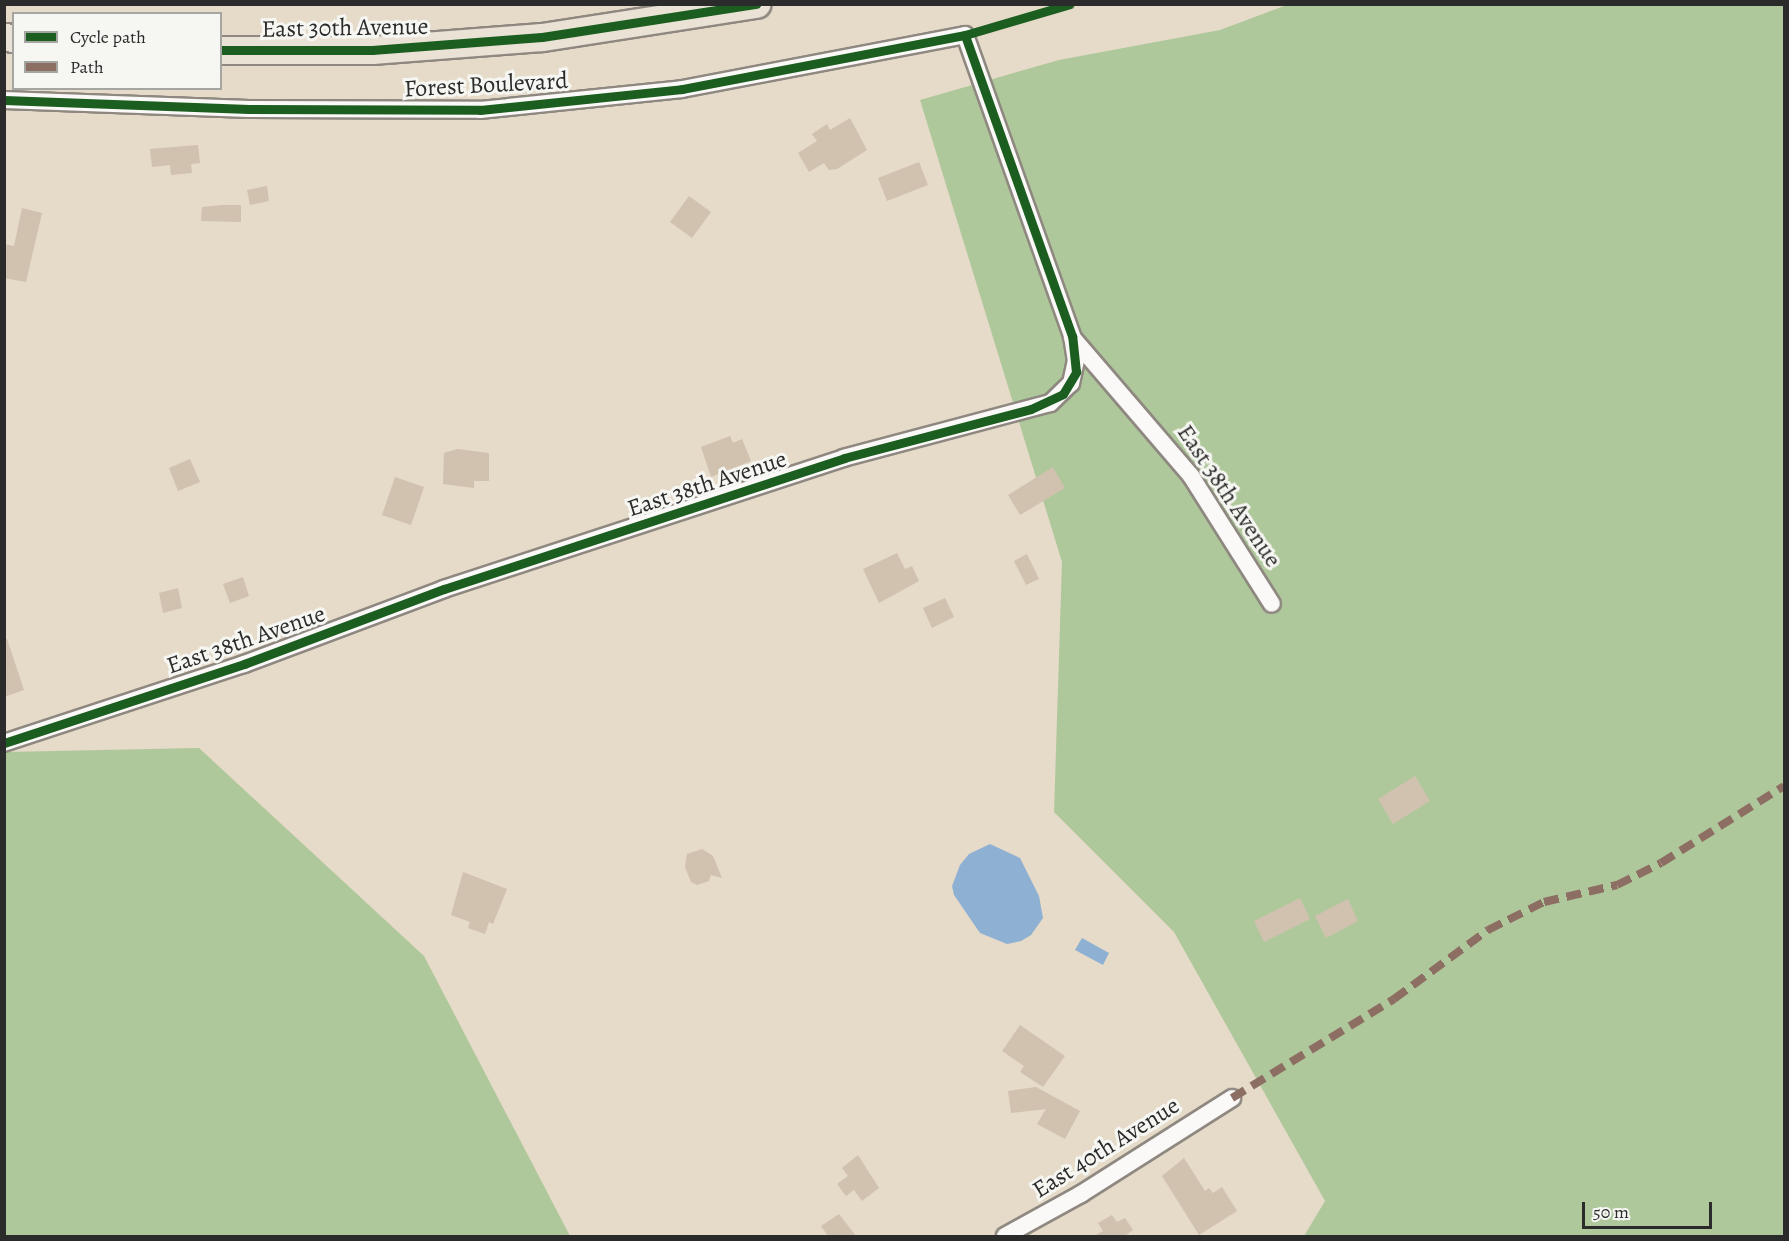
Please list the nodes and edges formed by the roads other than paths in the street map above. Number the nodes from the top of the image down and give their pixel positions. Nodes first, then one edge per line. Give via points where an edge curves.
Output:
1 (756, 4) edge
2 (965, 35) joint
3 (222, 50) edge
4 (4, 100) edge
5 (1072, 336) junction
6 (1272, 604) dead end
7 (4, 743) edge
8 (1232, 1098) dead end
9 (1005, 1236) edge

1 - 3 main road, East 30th Avenue via 542,37 372,50
2 - 4 street, Forest Boulevard via 682,89 480,110 249,109
2 - 5 street, East 38th Avenue
5 - 6 street, East 38th Avenue via 1191,476
5 - 7 street, East 38th Avenue via 1076,372 1063,394 1050,403 844,458 444,589 244,664
8 - 9 street, East 40th Avenue via 1081,1194

